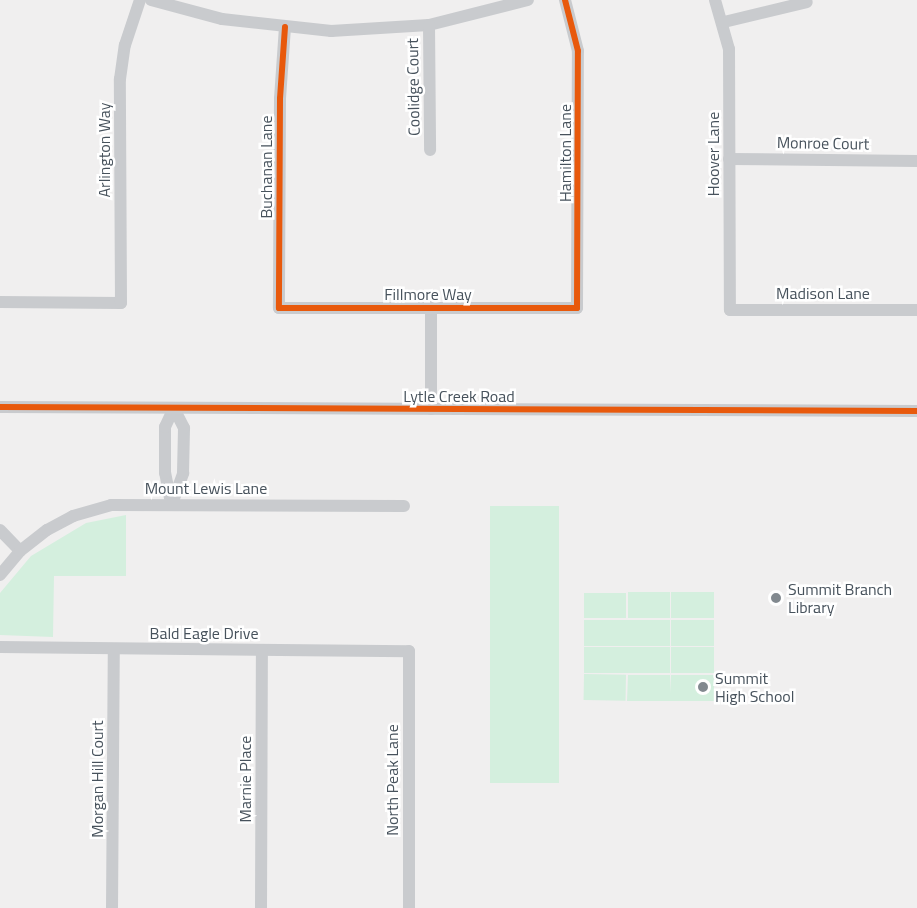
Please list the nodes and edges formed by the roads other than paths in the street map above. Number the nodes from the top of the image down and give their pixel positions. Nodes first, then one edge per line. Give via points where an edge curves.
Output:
1 (140, 0) edge
2 (151, 0) edge
3 (528, 0) edge
4 (565, 0) edge
5 (716, 0) edge
6 (807, 2) dead end
7 (724, 22) junction
8 (429, 25) junction
9 (285, 27) junction
10 (430, 150) dead end
11 (729, 159) junction
12 (917, 161) edge
13 (0, 302) edge
14 (431, 307) junction
15 (279, 308) joint
16 (577, 308) joint
17 (730, 310) joint
18 (917, 310) edge
19 (0, 407) edge
20 (174, 408) junction
21 (430, 409) junction
22 (917, 411) edge
23 (172, 504) junction
24 (404, 506) dead end
25 (0, 530) edge
26 (20, 551) junction
27 (0, 575) edge
28 (0, 647) edge
29 (114, 649) junction
30 (262, 650) junction
31 (409, 651) joint
32 (112, 908) edge
33 (261, 908) edge
34 (409, 908) edge

1 - 13 street, Arlington Way via 125,45 120,79 121,303
2 - 9 street via 222,20
3 - 8 street
4 - 16 street, Hamilton Lane via 578,58
5 - 7 street, Hoover Lane
6 - 7 street
7 - 11 street, Hoover Lane via 729,48
8 - 9 street via 344,31
8 - 10 street, Coolidge Court
9 - 15 street, Buchanan Lane via 280,99
11 - 12 street, Monroe Court
11 - 17 street, Hoover Lane
14 - 15 street, Fillmore Way
14 - 16 street, Fillmore Way
14 - 21 street
17 - 18 street, Madison Lane
19 - 20 street, Lytle Creek Road
20 - 21 street, Lytle Creek Road
20 - 23 street via 165,427 165,472
20 - 23 street via 184,428 183,473
21 - 22 street, Lytle Creek Road
23 - 24 street, Mount Lewis Lane
23 - 26 street, Mount Lewis Lane via 111,505 92,510 47,530
25 - 26 street
26 - 27 street, Mount Lewis Lane
28 - 29 street, Bald Eagle Drive
29 - 30 street, Bald Eagle Drive
29 - 32 street, Morgan Hill Court
30 - 31 street, Bald Eagle Drive
30 - 33 street, Marnie Place
31 - 34 street, North Peak Lane

